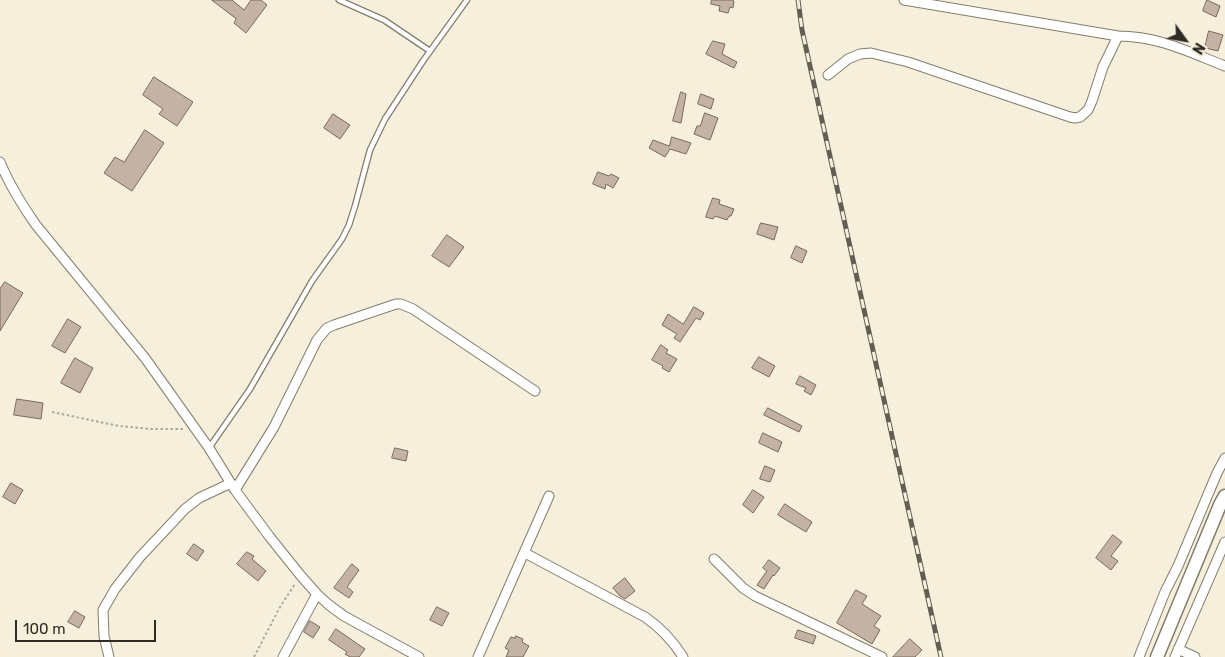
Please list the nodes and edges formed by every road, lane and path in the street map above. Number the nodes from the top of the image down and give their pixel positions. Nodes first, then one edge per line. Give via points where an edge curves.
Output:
1 (339, 0) edge
2 (467, 0) edge
3 (904, 0) edge
4 (1118, 36) junction
5 (430, 51) junction
6 (1225, 66) edge
7 (828, 75) dead end
8 (0, 162) edge
9 (535, 391) dead end
10 (52, 412) dead end
11 (195, 429) junction
12 (209, 448) junction
13 (1225, 458) edge
14 (233, 486) junction
15 (549, 496) dead end
16 (1225, 496) edge
17 (1225, 542) edge
18 (525, 553) junction
19 (714, 559) dead end
20 (301, 576) junction
21 (317, 594) junction
22 (1176, 653) edge
23 (109, 657) edge
24 (254, 657) edge
25 (283, 657) edge
26 (418, 657) edge
27 (478, 657) edge
28 (683, 657) edge
29 (882, 657) edge
30 (1139, 657) edge
31 (1156, 657) edge
32 (1195, 657) edge

1 - 5 lane via 384,20
2 - 5 lane
3 - 4 street
4 - 6 street via 1161,41
4 - 7 street via 1102,67 1090,106 1078,118 896,58 871,53 848,59
5 - 12 lane via 374,139 342,239 312,281 250,389
8 - 11 street via 36,225 145,358
9 - 14 street via 407,306 396,304 380,309 324,330 274,427
10 - 11 path via 151,430
11 - 12 street
12 - 14 street
13 - 30 street
14 - 20 street
14 - 23 street via 205,495 185,509 115,589 103,610
15 - 18 street
16 - 31 main road
17 - 22 street
18 - 27 street
18 - 28 street via 645,617 663,631
19 - 29 street via 742,588 755,596
20 - 21 street
20 - 24 path via 290,589
21 - 25 street
21 - 26 street via 344,616
22 - 32 street

